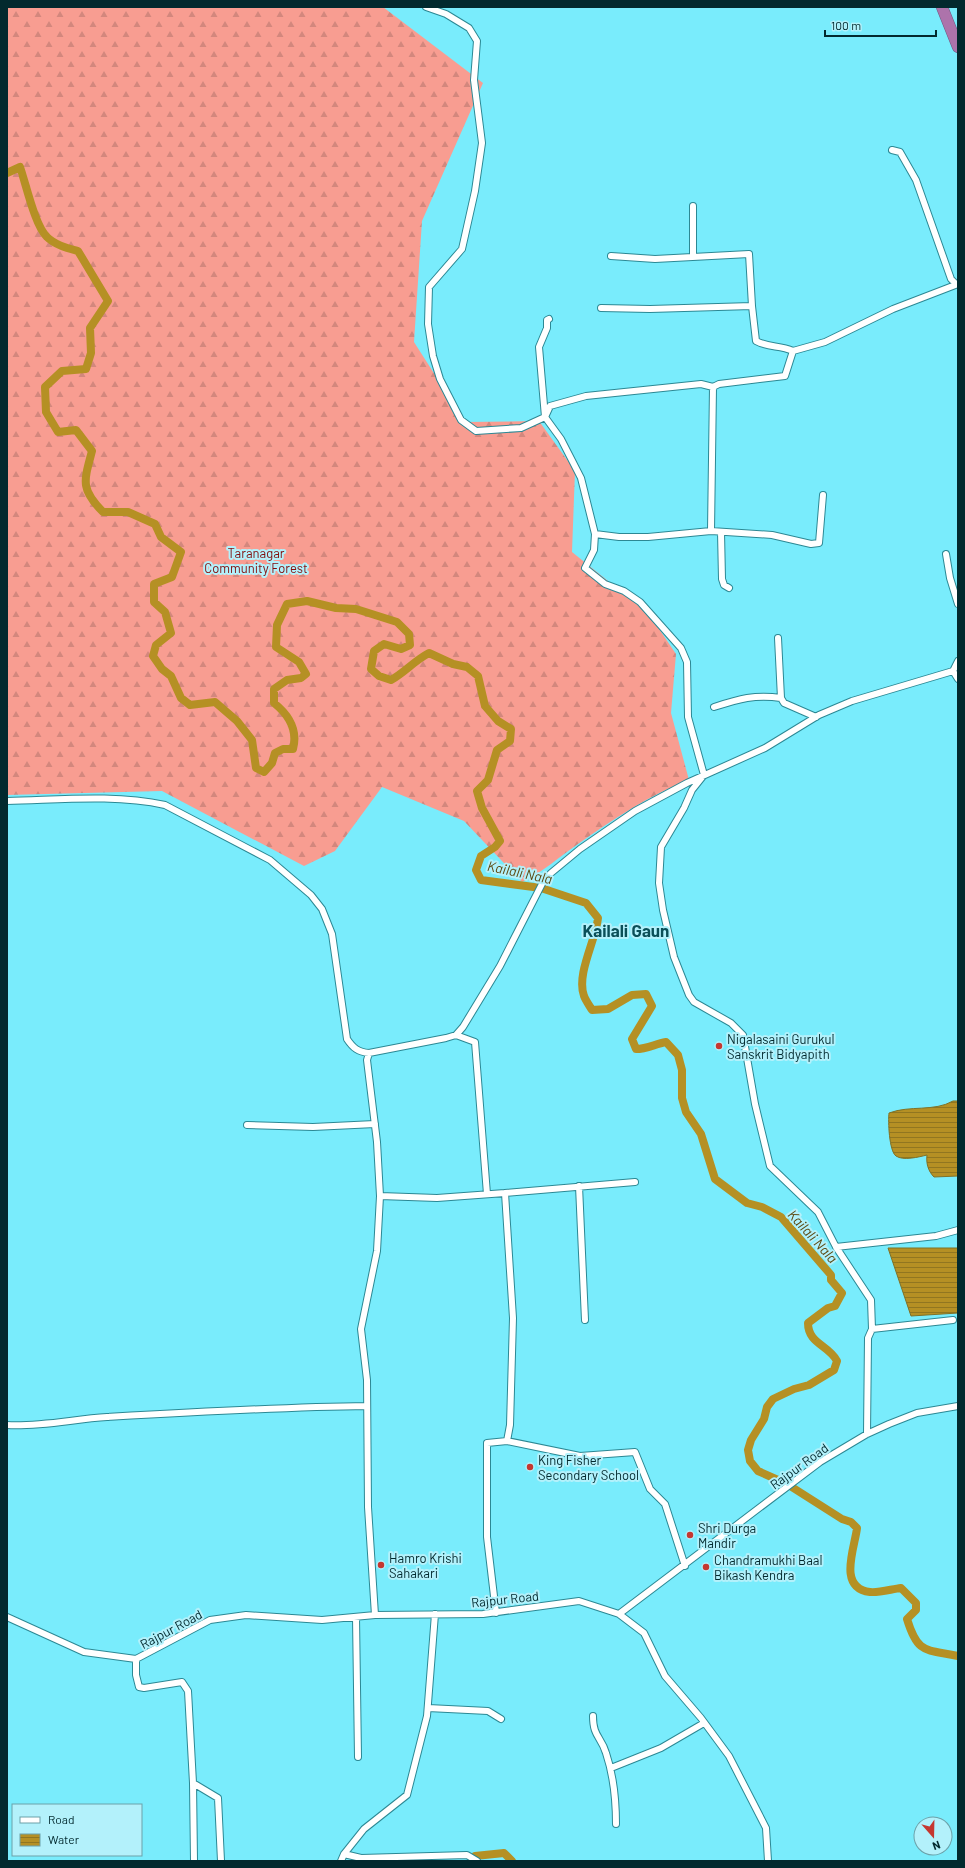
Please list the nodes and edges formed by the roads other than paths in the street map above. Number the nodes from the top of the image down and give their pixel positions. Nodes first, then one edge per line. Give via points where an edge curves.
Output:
1 (426, 7) edge
2 (942, 7) edge
3 (958, 48) edge
4 (892, 150) dead end
5 (693, 206) dead end
6 (611, 256) dead end
7 (692, 257) junction
8 (956, 284) edge
9 (752, 306) junction
10 (602, 308) dead end
11 (549, 319) dead end
12 (793, 351) junction
13 (713, 388) junction
14 (545, 417) junction
15 (822, 495) dead end
16 (711, 530) junction
17 (721, 532) junction
18 (595, 534) junction
19 (946, 554) dead end
20 (729, 588) dead end
21 (958, 604) edge
22 (778, 638) dead end
23 (958, 661) edge
24 (953, 671) junction
25 (958, 678) edge
26 (781, 698) junction
27 (714, 707) dead end
28 (816, 717) junction
29 (704, 775) junction
30 (7, 801) edge
31 (456, 1035) junction
32 (369, 1053) junction
33 (375, 1124) junction
34 (247, 1125) dead end
35 (635, 1182) dead end
36 (580, 1186) junction
37 (506, 1193) junction
38 (487, 1194) junction
39 (380, 1196) junction
40 (958, 1230) edge
41 (836, 1246) junction
42 (585, 1320) dead end
43 (953, 1320) dead end
44 (872, 1329) junction
45 (367, 1406) junction
46 (958, 1406) edge
47 (7, 1425) edge
48 (868, 1434) junction
49 (507, 1441) junction
50 (685, 1566) junction
51 (496, 1612) junction
52 (435, 1614) junction
53 (619, 1614) junction
54 (375, 1615) junction
55 (7, 1617) edge
56 (356, 1617) junction
57 (136, 1659) junction
58 (428, 1708) junction
59 (593, 1716) dead end
60 (501, 1719) dead end
61 (704, 1723) junction
62 (358, 1757) dead end
63 (611, 1768) junction
64 (193, 1783) junction
65 (616, 1824) dead end
66 (344, 1854) junction
67 (194, 1861) edge
68 (221, 1861) edge
69 (341, 1861) edge
70 (477, 1861) edge
71 (768, 1861) edge

1 - 14 street via 446,14 470,28 477,41 474,80 482,143 475,191 462,248 429,287 428,324 433,356 440,379 460,420 476,431 521,428
2 - 3 highway
4 - 8 street via 900,152 916,180 951,279
5 - 7 street
6 - 7 street via 655,259
7 - 9 street via 749,254
8 - 12 street via 893,309 825,342
9 - 10 street
9 - 12 street via 756,342 766,346 781,346
11 - 14 street via 539,347
12 - 13 street via 785,376 719,384
13 - 14 street via 701,384 586,396 550,406
13 - 16 street
14 - 18 street via 562,439 581,478
15 - 17 street via 819,543 811,544 772,535
16 - 17 street
16 - 18 street via 648,537
17 - 20 street via 722,579 724,585
18 - 29 street via 594,550 585,568 605,584 624,591 640,602 681,648 687,662 688,717
19 - 21 street
22 - 26 street
23 - 24 street
24 - 25 street
24 - 28 street via 852,701
26 - 27 street via 763,696
26 - 28 street via 784,703
28 - 29 street via 764,748
29 - 31 street via 635,811 580,848 544,880 500,966
29 - 41 street via 692,790 661,847 659,883 674,957 694,1002 731,1023 742,1035 770,1166 818,1212
30 - 32 street via 145,800 165,805 280,867 311,895 322,909 332,934 347,1039 352,1047
31 - 32 street
31 - 38 street via 475,1042
32 - 33 street via 367,1060
33 - 34 street via 314,1127
33 - 39 street
35 - 36 street
36 - 37 street
36 - 42 street
37 - 38 street
37 - 49 street via 513,1318 510,1425
38 - 39 street via 437,1198
39 - 45 street via 377,1251 361,1329 367,1380
40 - 41 street via 936,1236
41 - 44 street via 871,1300
43 - 44 street
44 - 48 street via 868,1338
45 - 47 street via 294,1407
45 - 54 street via 368,1507
46 - 48 street, Rajpur Road via 916,1413
48 - 50 street, Rajpur Road via 820,1462
49 - 50 street via 580,1456 635,1452 650,1490 665,1504
49 - 51 street via 487,1443 487,1537
50 - 53 street, Rajpur Road
51 - 52 street, Rajpur Road
51 - 53 street, Rajpur Road via 579,1601
52 - 54 street, Rajpur Road
52 - 58 street
53 - 61 street via 644,1633 665,1676
54 - 56 street, Rajpur Road
55 - 57 street, Rajpur Road via 84,1652
56 - 57 street, Rajpur Road via 322,1620 246,1615 210,1620
56 - 62 street
57 - 64 street via 139,1687 182,1682 188,1691
58 - 60 street via 488,1710
58 - 66 street via 407,1795 364,1829
59 - 63 street via 596,1735 604,1747
61 - 63 street via 661,1748
61 - 71 street via 730,1756 766,1828
63 - 65 street via 616,1800
64 - 67 street
64 - 68 street via 218,1798
66 - 69 street
66 - 70 street via 361,1858 467,1855

